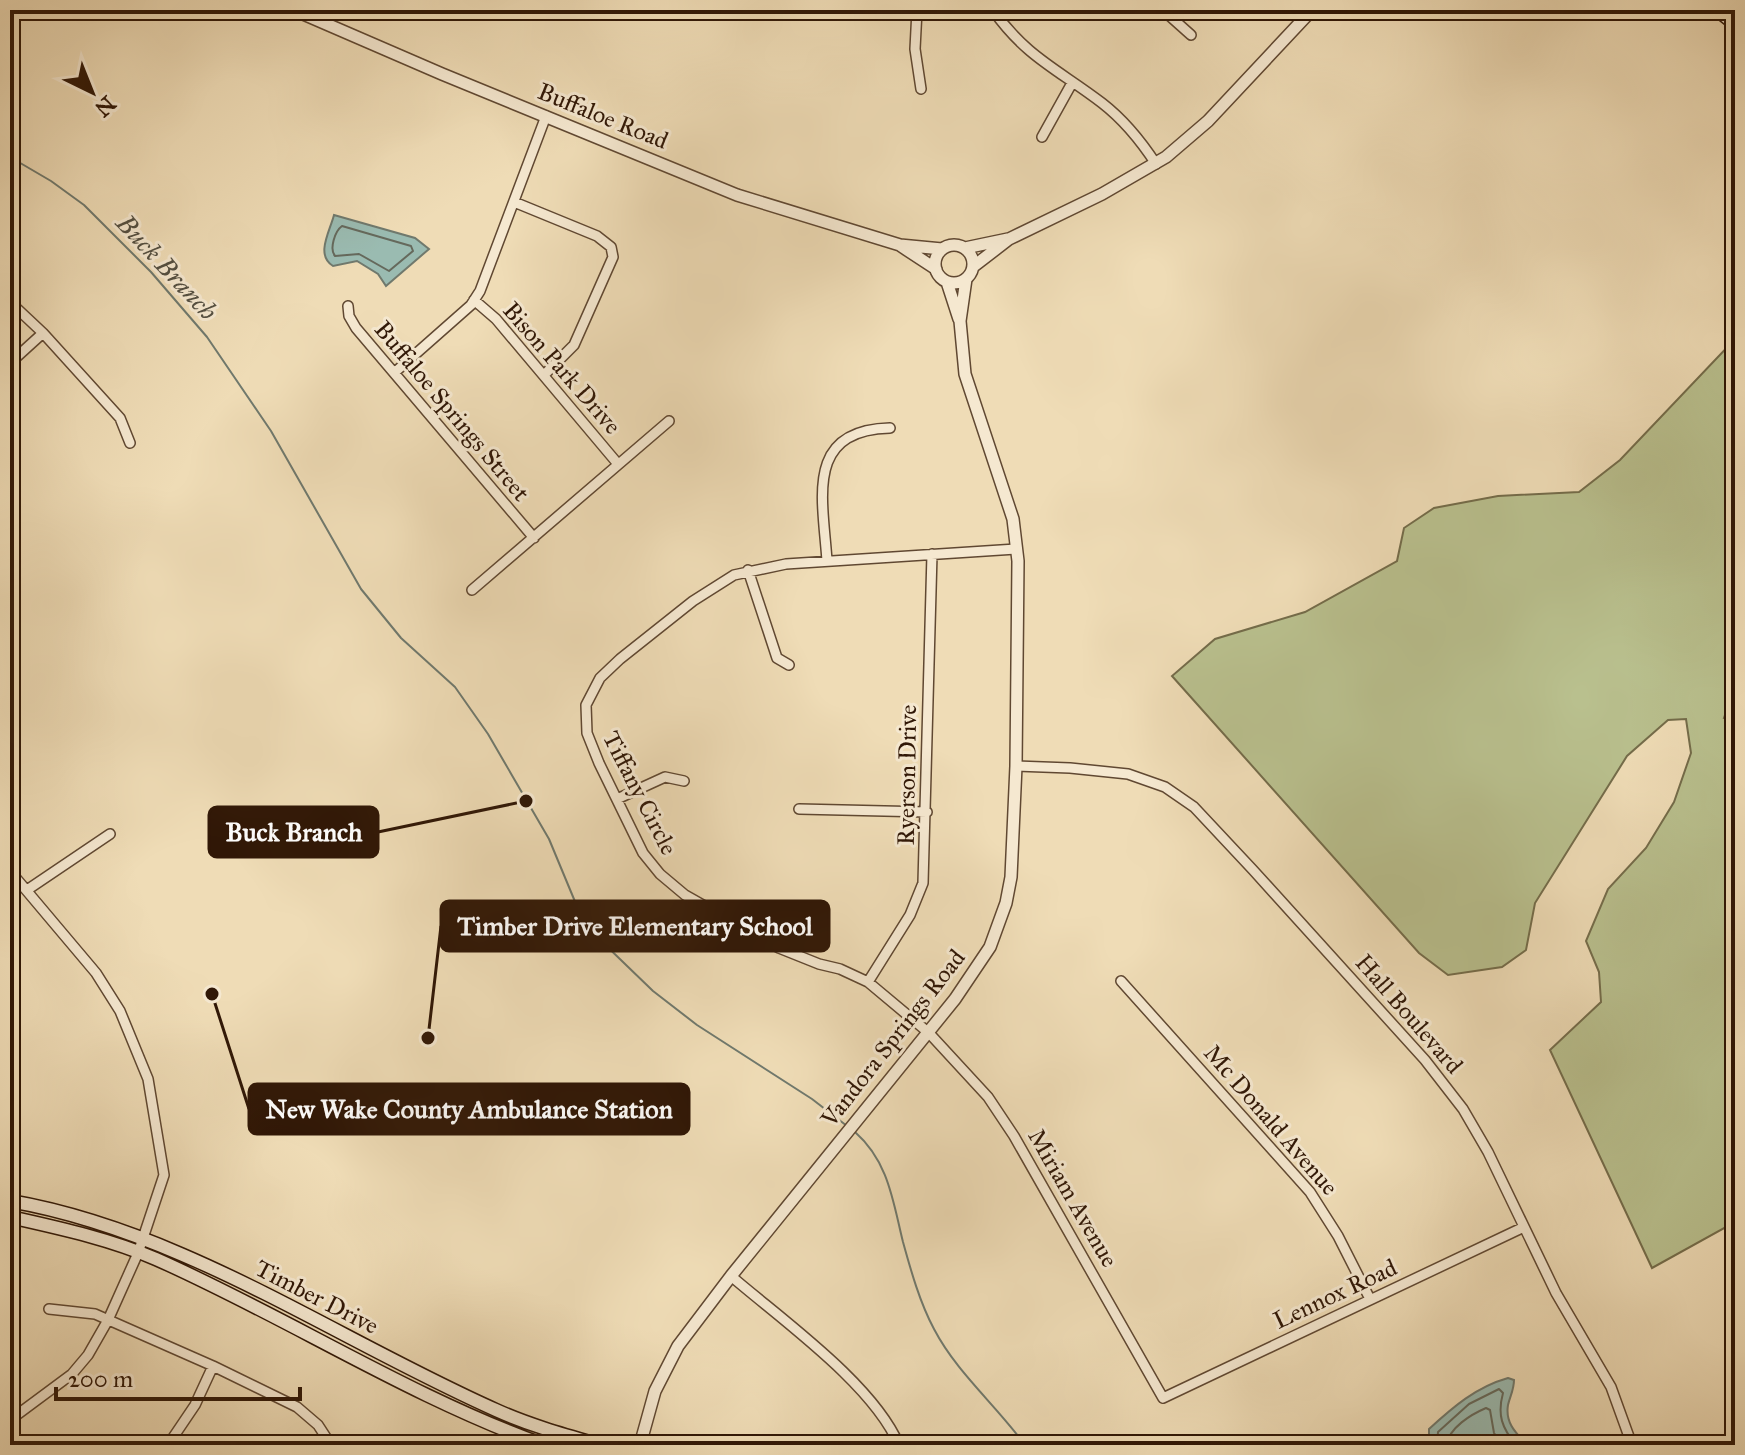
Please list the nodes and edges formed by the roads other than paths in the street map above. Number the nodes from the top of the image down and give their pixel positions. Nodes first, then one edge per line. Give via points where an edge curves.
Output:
1 (294, 10) edge
2 (917, 10) edge
3 (993, 10) edge
4 (1163, 10) edge
5 (1312, 10) edge
6 (1717, 10) edge
7 (1735, 24) edge
8 (1191, 35) dead end
9 (1072, 83) junction
10 (921, 89) dead end
11 (546, 116) junction
12 (1042, 137) dead end
13 (1156, 164) junction
14 (514, 202) junction
15 (1009, 239) junction
16 (900, 245) junction
17 (965, 248) junction
18 (942, 249) junction
19 (974, 266) junction
20 (936, 269) junction
21 (966, 279) junction
22 (947, 282) junction
23 (474, 300) junction
24 (10, 302) edge
25 (348, 306) dead end
26 (960, 321) junction
27 (43, 333) junction
28 (10, 363) edge
29 (394, 373) junction
30 (544, 375) junction
31 (669, 421) dead end
32 (890, 428) dead end
33 (130, 443) dead end
34 (618, 464) junction
35 (534, 538) junction
36 (1016, 549) junction
37 (932, 554) junction
38 (827, 561) junction
39 (748, 570) junction
40 (472, 590) dead end
41 (789, 665) dead end
42 (1016, 766) junction
43 (684, 781) dead end
44 (617, 799) junction
45 (799, 809) dead end
46 (927, 812) junction
47 (110, 834) dead end
48 (10, 871) edge
49 (27, 890) junction
50 (1121, 981) dead end
51 (868, 982) junction
52 (929, 1033) junction
53 (10, 1201) edge
54 (10, 1217) edge
55 (1524, 1227) junction
56 (143, 1238) junction
57 (138, 1253) junction
58 (731, 1276) junction
59 (1370, 1299) junction
60 (49, 1309) dead end
61 (108, 1320) junction
62 (213, 1366) junction
63 (1163, 1398) joint
64 (10, 1420) edge
65 (169, 1445) edge
66 (331, 1445) edge
67 (544, 1445) edge
68 (600, 1445) edge
69 (640, 1445) edge
70 (899, 1445) edge
71 (1632, 1445) edge

1 - 11 street, Buffaloe Road
2 - 10 street
3 - 9 street via 1040,62
4 - 8 street
5 - 13 street via 1208,121
6 - 7 main road
9 - 12 street
9 - 13 street via 1124,123
11 - 14 street
11 - 16 street, Buffaloe Road via 737,195
13 - 15 street
14 - 23 street
14 - 30 street via 597,236 611,247 613,257 574,345
15 - 17 street
15 - 19 street
16 - 18 street, Buffaloe Road
16 - 20 street, Buffaloe Road
17 - 18 street
17 - 19 street
18 - 20 street
19 - 21 street
20 - 22 street
21 - 22 street
21 - 26 street, Vandora Springs Road
22 - 26 street, Vandora Springs Road
23 - 29 street
23 - 30 street, Bison Park Drive
24 - 27 street
25 - 29 street, Buffaloe Springs Street via 356,328
26 - 36 street, Vandora Springs Road via 965,374 1013,519
27 - 28 street
27 - 33 street via 120,418
29 - 35 street, Buffaloe Springs Street
30 - 34 street, Bison Park Drive
31 - 34 street
32 - 38 street via 859,431 839,443 825,462
34 - 35 street
35 - 40 street
36 - 37 street, Tiffany Circle
36 - 42 street, Vandora Springs Road
37 - 38 street, Tiffany Circle
37 - 46 street, Ryerson Drive
38 - 39 street, Tiffany Circle
39 - 41 street via 777,658
39 - 44 street, Tiffany Circle via 719,582 600,678 586,705 587,733
42 - 52 street, Vandora Springs Road via 1006,903 979,966
42 - 55 street, Hall Boulevard via 1128,774 1165,787 1194,807 1449,1090 1488,1152
43 - 44 street via 665,777
44 - 51 street, Tiffany Circle via 643,853 685,895 779,948
45 - 46 street
46 - 51 street, Ryerson Drive via 919,897
47 - 49 street
48 - 49 street
49 - 56 street via 105,987 148,1079 164,1175
50 - 59 street, Mc Donald Avenue via 1310,1192
51 - 52 street, Tiffany Circle
52 - 58 street, Vandora Springs Road
52 - 63 street, Miriam Avenue via 988,1097 1014,1136
53 - 56 main road, Timber Drive
54 - 57 main road, Timber Drive
55 - 59 street, Lennox Road
55 - 71 street, Hall Boulevard via 1563,1308 1611,1387
56 - 57 street
56 - 68 main road, Timber Drive via 499,1411
57 - 61 street
57 - 67 main road, Timber Drive via 439,1401
58 - 69 street, Vandora Springs Road via 678,1346 655,1391
58 - 70 street via 850,1378 891,1427
59 - 63 street, Lennox Road
60 - 61 street
61 - 62 street
61 - 64 street via 72,1374
62 - 65 street
62 - 66 street via 297,1407

